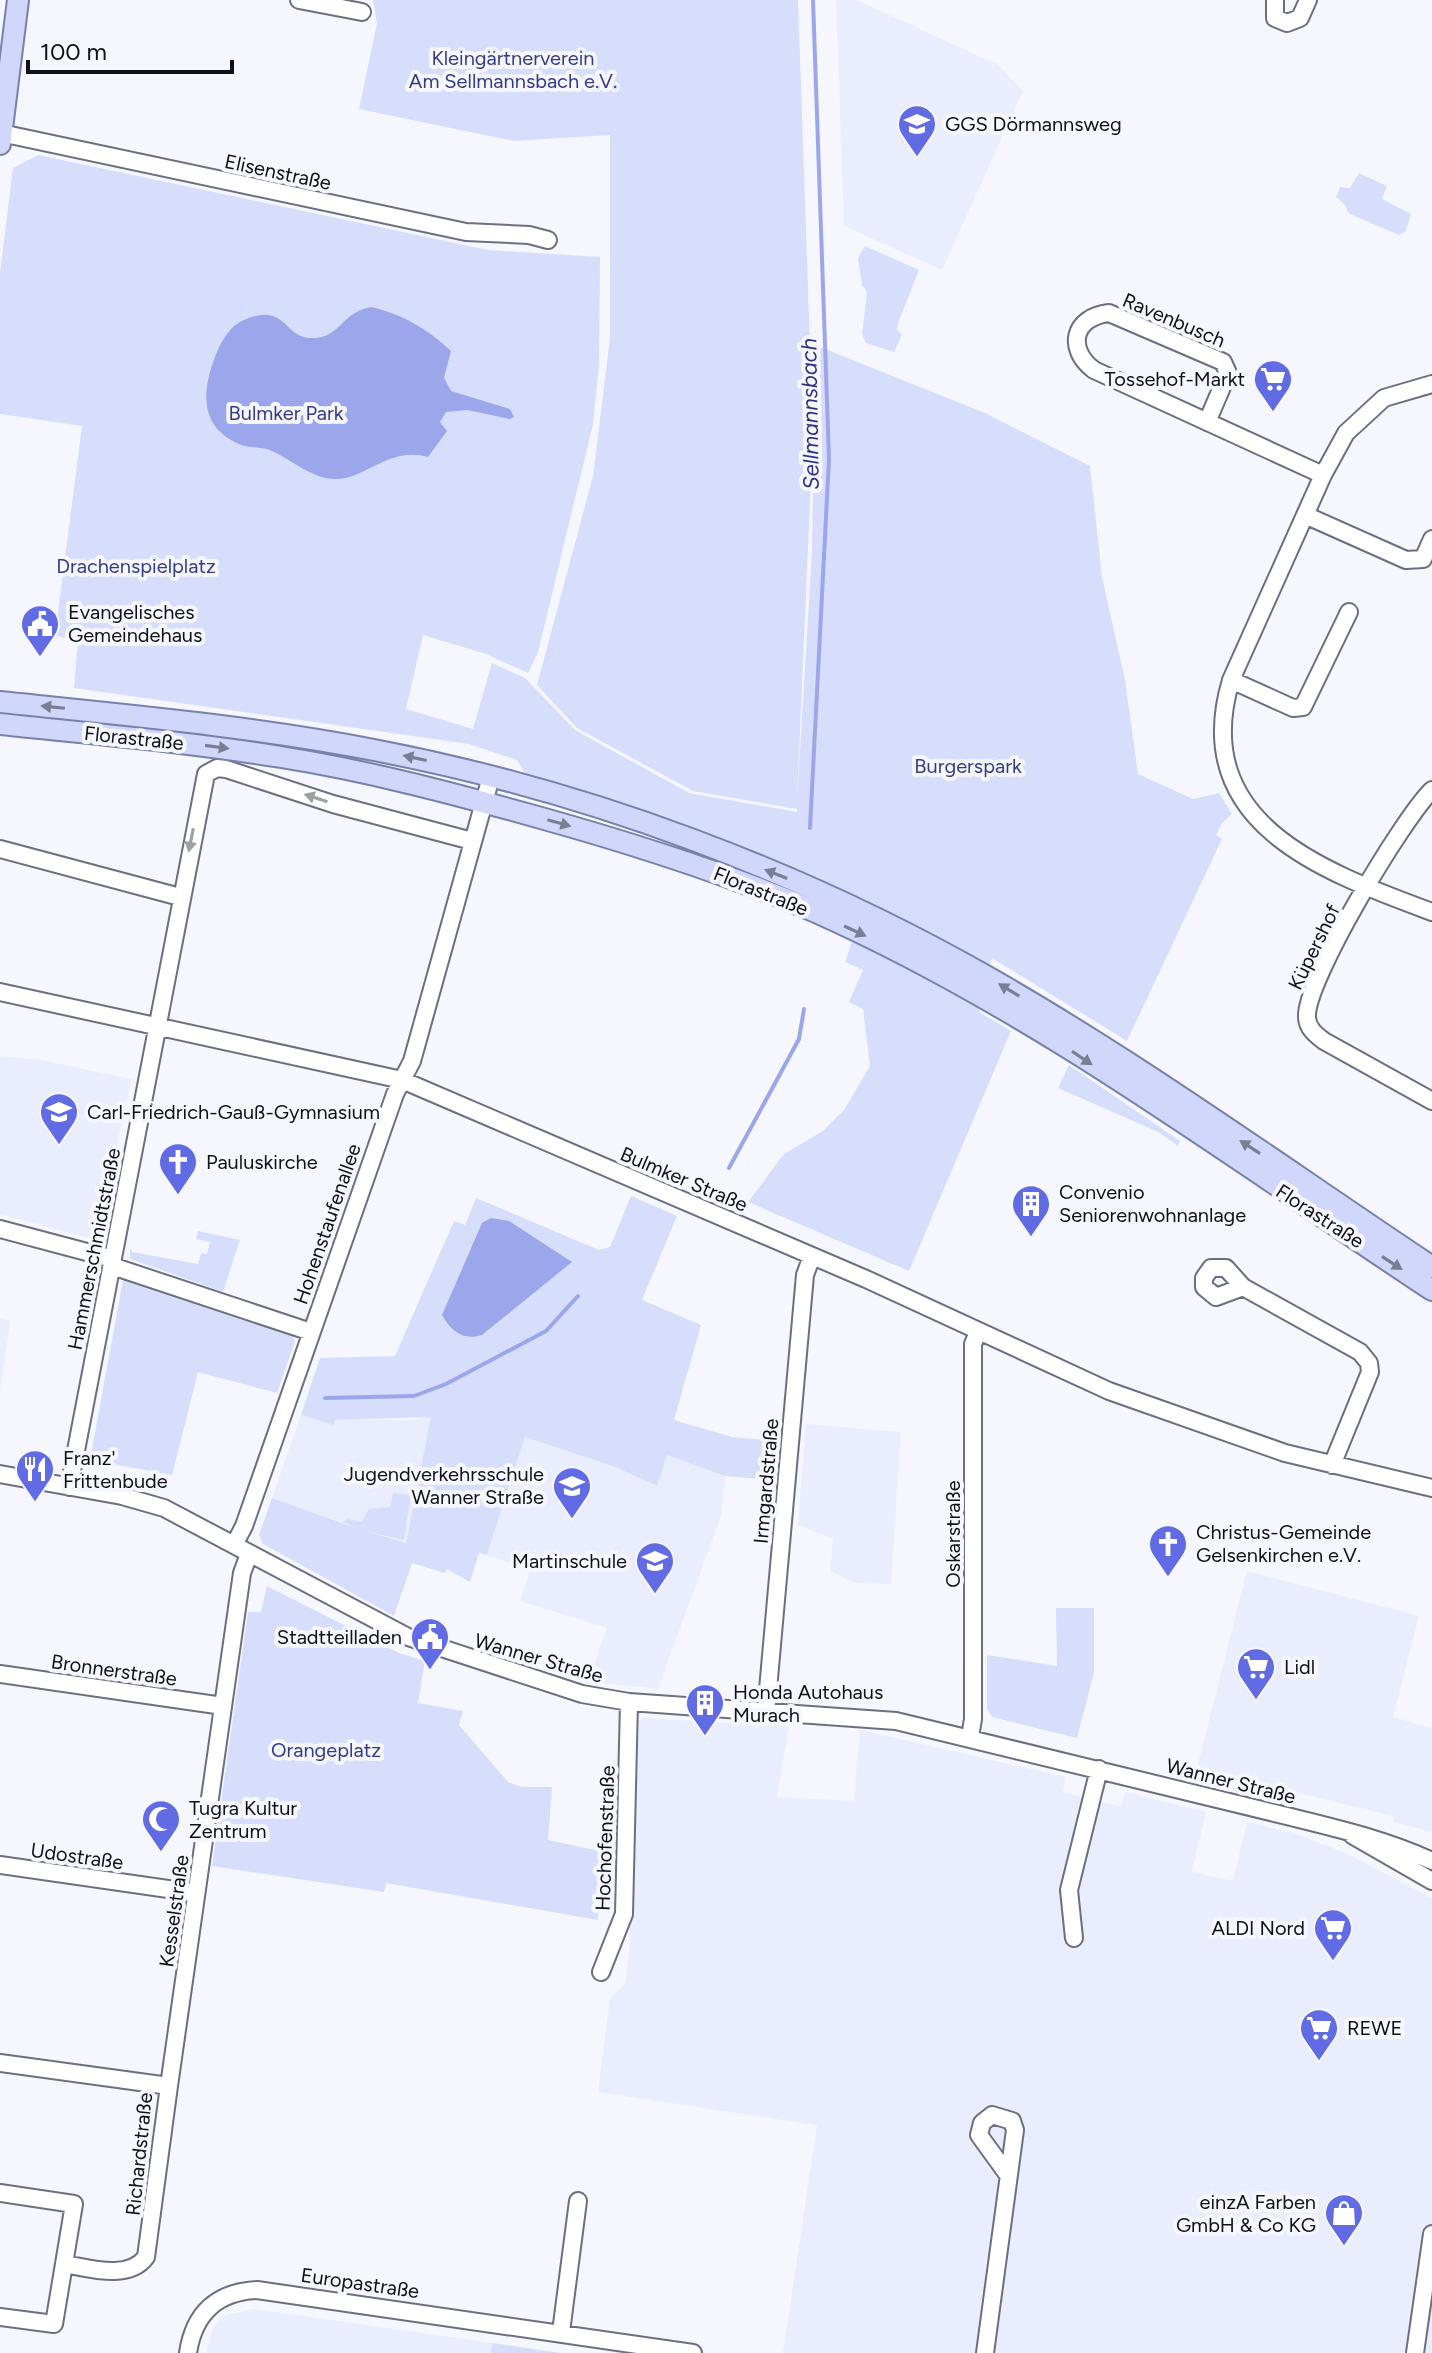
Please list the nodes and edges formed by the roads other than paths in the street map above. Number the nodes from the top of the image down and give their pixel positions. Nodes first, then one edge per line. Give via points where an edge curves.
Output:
1 (18, 0) edge
2 (299, 0) edge
3 (1275, 0) edge
4 (1308, 0) edge
5 (362, 12) dead end
6 (1, 138) edge
7 (548, 240) dead end
8 (1432, 384) edge
9 (1207, 422) junction
10 (1323, 475) junction
11 (1305, 515) junction
12 (1432, 539) edge
13 (1349, 612) dead end
14 (1231, 680) junction
15 (0, 702) edge
16 (0, 724) edge
17 (491, 777) junction
18 (1432, 790) edge
19 (484, 802) junction
20 (472, 841) junction
21 (0, 849) edge
22 (1365, 887) junction
23 (180, 897) junction
24 (1432, 912) edge
25 (0, 992) edge
26 (156, 1024) junction
27 (402, 1080) junction
28 (1432, 1101) edge
29 (0, 1229) edge
30 (812, 1256) junction
31 (112, 1263) junction
32 (1432, 1267) edge
33 (1243, 1287) dead end
34 (1432, 1290) edge
35 (311, 1332) junction
36 (978, 1332) junction
37 (1332, 1465) junction
38 (0, 1474) edge
39 (69, 1487) junction
40 (1432, 1488) edge
41 (234, 1545) junction
42 (249, 1554) junction
43 (0, 1674) edge
44 (629, 1702) junction
45 (223, 1706) junction
46 (766, 1712) junction
47 (970, 1737) junction
48 (1099, 1769) junction
49 (1352, 1835) junction
50 (1432, 1861) edge
51 (0, 1865) edge
52 (1432, 1881) edge
53 (196, 1893) junction
54 (1074, 1938) dead end
55 (601, 1972) dead end
56 (0, 2063) edge
57 (169, 2086) junction
58 (1008, 2175) dead end
59 (0, 2193) edge
60 (578, 2201) dead end
61 (1432, 2234) edge
62 (64, 2264) junction
63 (0, 2317) edge
64 (561, 2332) junction
65 (188, 2353) edge
66 (693, 2353) edge
67 (985, 2353) edge
68 (1415, 2353) edge

1 - 6 main road
2 - 5 street
3 - 4 street via 1275,18 1287,23 1300,18
6 - 7 street, Elisenstraße via 466,232
8 - 10 street via 1402,391 1369,409 1346,433
9 - 9 street, Ravenbusch via 1082,361 1077,350 1083,324 1094,315 1109,313 1223,362 1228,373
9 - 10 street, Ravenbusch
10 - 11 street
11 - 12 street via 1406,560 1423,559
11 - 14 street
13 - 14 street via 1303,707 1293,708
14 - 22 street via 1222,742 1246,805 1286,845
17 -> 15 main road, Florastraße via 309,739
16 -> 19 main road, Florastraße via 284,757
17 - 19 street, Hohenstaufenallee
32 -> 17 main road, Florastraße via 1070,1027 956,960 732,856
18 - 22 street via 1397,833
19 - 20 street, Hohenstaufenallee
19 -> 34 main road, Florastraße via 686,861 816,912 912,959 1069,1050
20 -> 23 street, Hammerschmidtstraße via 211,769 202,782
20 - 27 street, Hohenstaufenallee via 412,1061
21 - 23 street
22 - 24 street
22 - 28 street, Küpershof via 1313,990 1308,1023 1324,1041
23 - 26 street, Hammerschmidtstraße
25 - 26 street, Bulmker Straße
26 - 27 street, Bulmker Straße
26 - 31 street, Hammerschmidtstraße
27 - 30 street, Bulmker Straße
27 - 35 street, Hohenstaufenallee
29 - 31 street
30 - 36 street, Bulmker Straße
30 - 46 street, Irmgardstraße via 805,1275
31 - 35 street
31 - 39 street, Hammerschmidtstraße
33 - 37 street via 1360,1352 1369,1363 1370,1372
35 - 41 street, Hohenstaufenallee
36 - 37 street, Bulmker Straße via 1158,1410
36 - 47 street, Oskarstraße via 973,1344
37 - 40 street, Bulmker Straße
38 - 39 street, Wanner Straße
39 - 41 street, Wanner Straße via 154,1504
41 - 42 street, Wanner Straße
42 - 44 street, Wanner Straße via 443,1651 582,1694
42 - 45 street, Kesselstraße
43 - 45 street, Bronnerstraße
44 - 46 street, Wanner Straße
44 - 55 street, Hochofenstraße via 624,1914
45 - 53 street, Kesselstraße
46 - 47 street, Wanner Straße via 883,1719
47 - 48 street, Wanner Straße
48 - 49 street, Wanner Straße
48 - 54 street via 1069,1890
49 - 50 street, Wanner Straße via 1369,1835
49 - 52 street, Wanner Straße
51 - 53 street, Udostraße
53 - 57 street, Kesselstraße
56 - 57 street, Richardstraße
57 - 62 street, Richardstraße via 146,2257 122,2271
58 - 67 street
59 - 62 street via 74,2204
60 - 64 street
61 - 68 street
62 - 63 street via 54,2324
64 - 65 street, Europastraße via 237,2291 214,2302 194,2328
64 - 66 street, Europastraße

